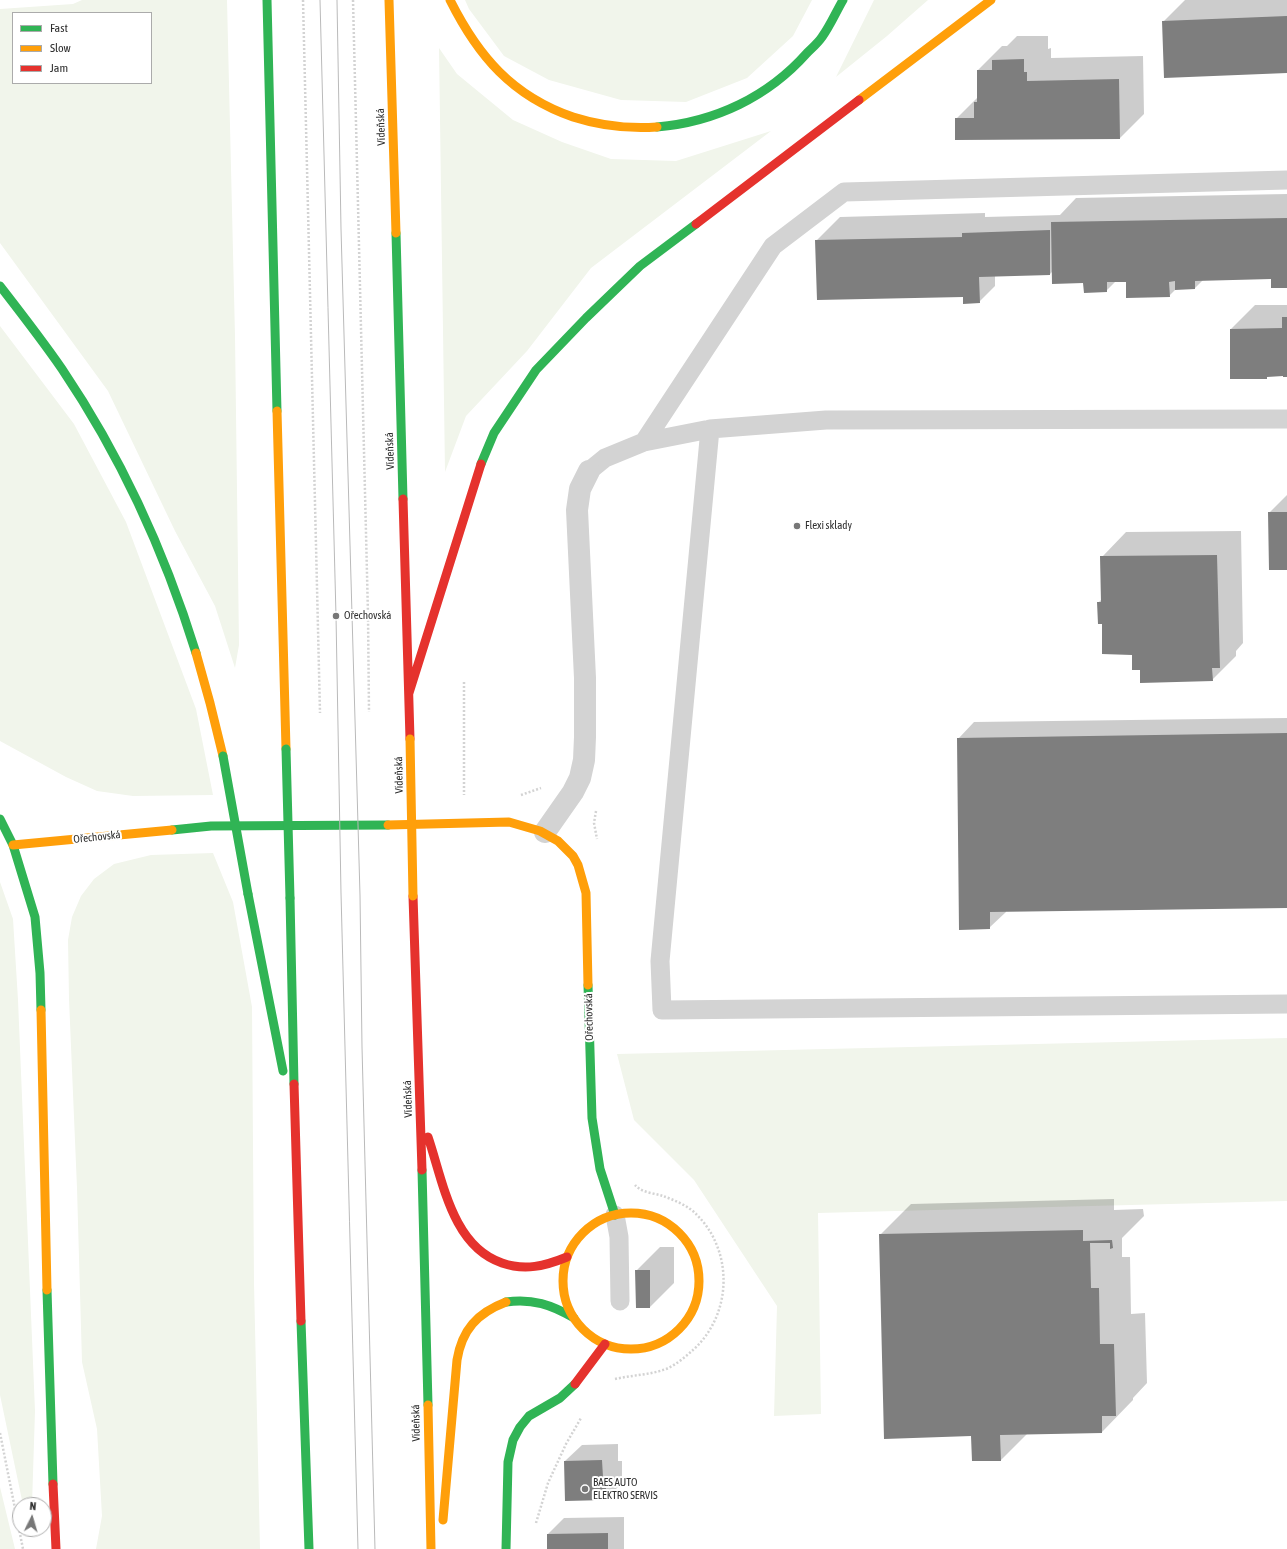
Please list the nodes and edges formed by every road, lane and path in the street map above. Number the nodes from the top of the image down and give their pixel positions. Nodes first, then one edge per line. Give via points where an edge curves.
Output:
1 (267, 0) edge
2 (303, 0) edge
3 (353, 0) edge
4 (389, 0) edge
5 (450, 0) edge
6 (843, 0) edge
7 (991, 0) edge
8 (1287, 180) edge
9 (0, 286) edge
10 (1287, 419) edge
11 (710, 429) junction
12 (644, 442) junction
13 (589, 471) joint
14 (464, 682) dead end
15 (409, 693) junction
16 (369, 712) dead end
17 (320, 713) dead end
18 (546, 783) dead end
19 (515, 797) dead end
20 (460, 798) dead end
21 (596, 809) dead end
22 (0, 819) edge
23 (545, 832) junction
24 (598, 842) dead end
25 (13, 845) junction
26 (1287, 1004) edge
27 (421, 1115) junction
28 (295, 1129) junction
29 (633, 1181) dead end
30 (615, 1215) junction
31 (567, 1257) junction
32 (620, 1301) dead end
33 (574, 1318) junction
34 (605, 1344) junction
35 (613, 1379) dead end
36 (306, 1417) junction
37 (582, 1417) dead end
38 (0, 1433) edge
39 (298, 1510) dead end
40 (442, 1525) dead end
41 (534, 1529) dead end
42 (23, 1549) edge
43 (56, 1549) edge
44 (309, 1549) edge
45 (431, 1549) edge
46 (506, 1549) edge

1 - 28 main road, bridge
2 - 17 path
3 - 16 path
4 - 15 main road, Vídeňská
5 - 6 main road via 473,42 490,63 530,97 574,119 625,129 650,129 701,121 746,103 767,90 788,74 820,41 834,21
7 - 15 main road via 640,266 536,370 494,433 480,466
8 - 12 lane via 844,192 773,246
9 - 28 main road, bridge via 55,360 93,419 125,478 156,544 195,649 210,698 223,756
10 - 11 lane via 826,420
11 - 12 lane
11 - 26 lane via 660,961 662,1010
12 - 13 lane via 605,458
13 - 23 street via 580,489 577,510 585,678 584,760 580,778 573,792
14 - 20 path via 464,798
15 - 27 main road, Vídeňská, bridge
18 - 19 path via 535,791
21 - 24 path via 594,823
22 - 25 main road
23 - 25 main road, Ořechovská via 510,822 211,826
23 - 30 main road, Ořechovská via 565,846 577,864 586,892 592,1118 600,1169
25 - 43 main road via 35,917 40,973
27 - 31 main road via 452,1209 469,1241 496,1262 514,1267 546,1266
27 - 45 main road, Vídeňská
28 - 36 main road
29 - 35 path via 646,1192 680,1203 696,1213 708,1227 718,1246 724,1267 724,1287 714,1324 701,1343 685,1358 666,1369
30 - 31 main road via 592,1226 577,1240
30 - 32 lane via 619,1237
30 - 34 main road via 648,1215 677,1231 696,1261 699,1286 689,1316 671,1336 649,1347 634,1349
31 - 33 main road via 563,1289
33 - 34 main road via 583,1330
33 - 40 main road via 542,1302 521,1300 491,1308 469,1329 461,1342 457,1360
34 - 46 main road via 567,1392 533,1413 515,1436 508,1462
36 - 39 main road
36 - 44 main road
37 - 41 path via 548,1483
38 - 42 path

